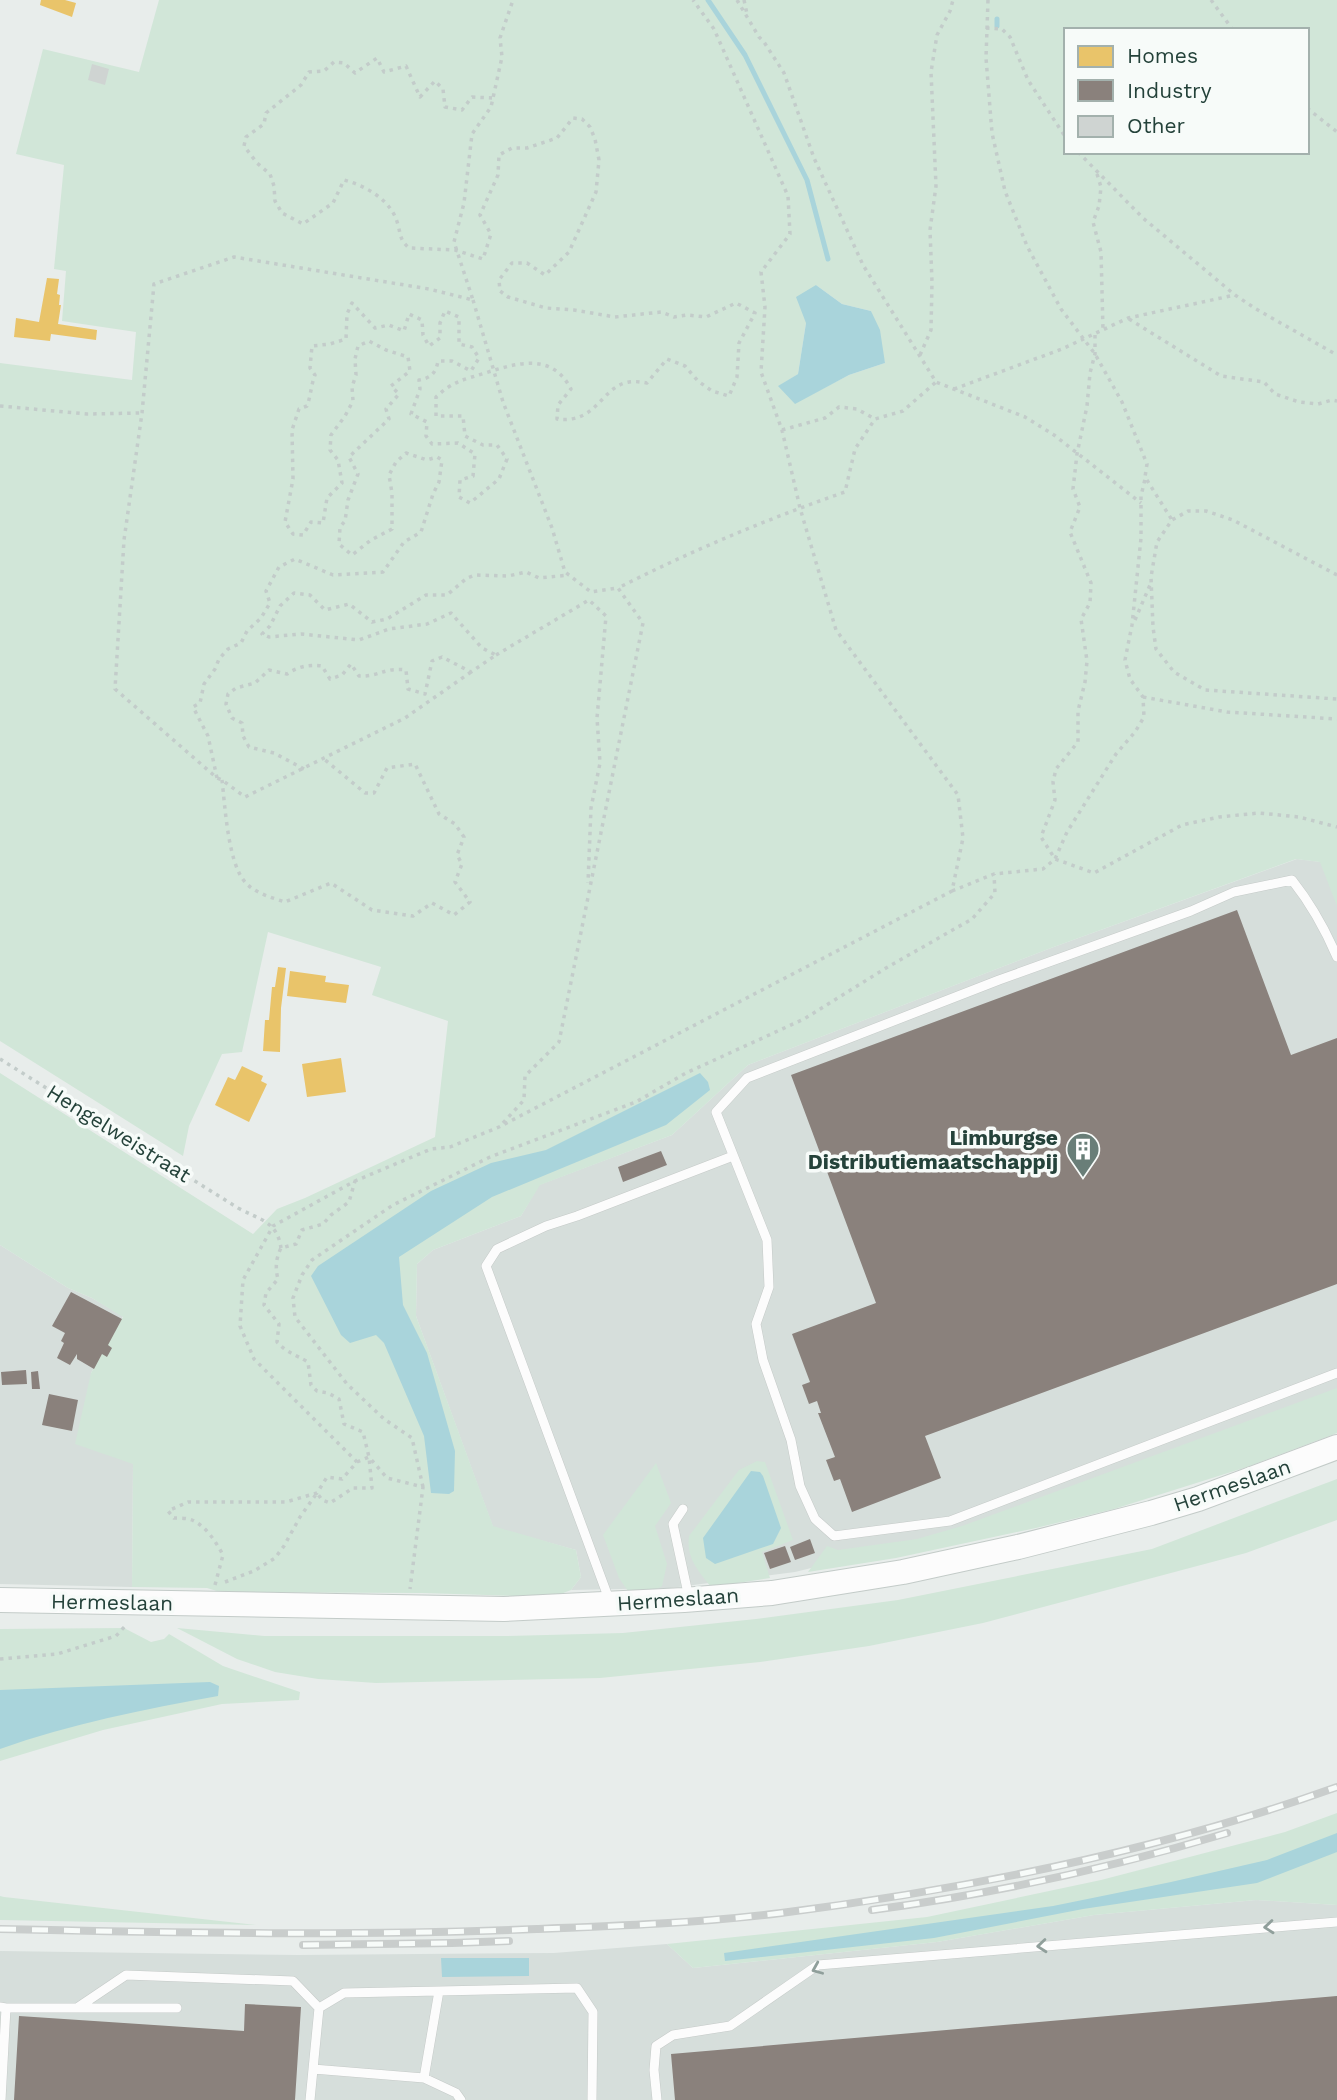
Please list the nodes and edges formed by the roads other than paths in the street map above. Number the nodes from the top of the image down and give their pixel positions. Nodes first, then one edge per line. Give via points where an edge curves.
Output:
1 (1337, 957) edge
2 (733, 1156) junction
3 (1337, 1373) edge
4 (1337, 1447) edge
5 (683, 1509) dead end
6 (0, 1600) edge
7 (690, 1600) junction
8 (610, 1604) junction
9 (1337, 1922) edge
10 (439, 1990) junction
11 (3, 2008) edge
12 (77, 2008) junction
13 (177, 2008) dead end
14 (319, 2008) junction
15 (313, 2069) junction
16 (425, 2078) junction
17 (1, 2100) edge
18 (310, 2100) edge
19 (461, 2100) edge
20 (593, 2100) edge
21 (657, 2100) edge

1 - 2 lane via 1292,880 1234,892 747,1079 716,1112
2 - 3 lane via 767,1240 769,1287 756,1324 763,1360 791,1440 800,1486 815,1519 834,1536 950,1521
2 - 8 lane via 546,1226 497,1249 486,1266
4 - 7 street, Hermeslaan via 1198,1499 1018,1547 824,1585
5 - 7 lane via 673,1524
6 - 8 street, Hermeslaan via 505,1609
7 - 8 street, Hermeslaan
9 -> 21 lane via 818,1965 730,2026 673,2035 656,2046
10 - 14 lane via 344,1993
10 - 16 lane
10 - 20 lane via 578,1988 593,2012
11 - 12 lane
11 - 17 lane
12 - 13 lane
12 - 14 lane via 127,1975 293,1981
14 - 15 lane
15 - 16 lane
15 - 18 lane
16 - 19 lane

